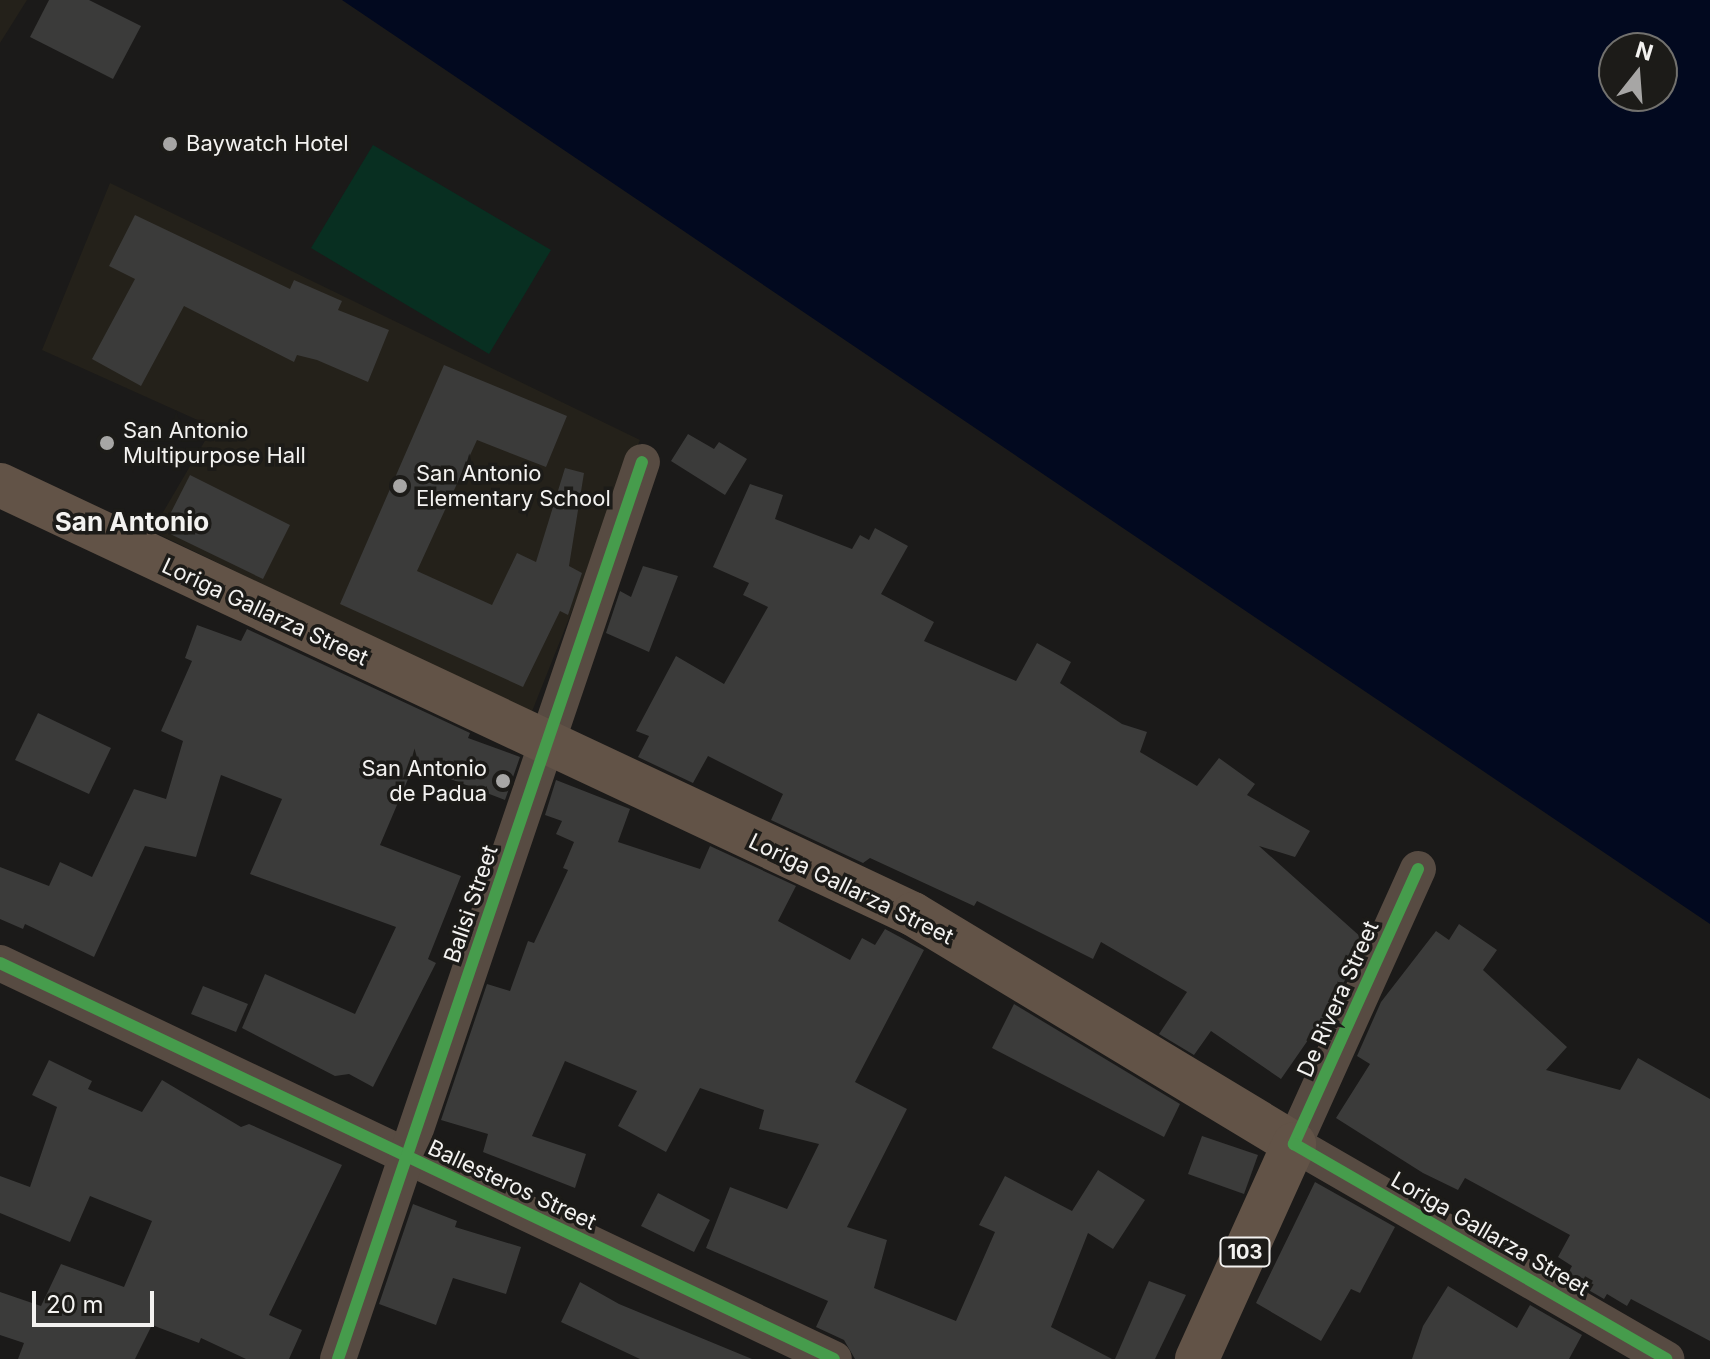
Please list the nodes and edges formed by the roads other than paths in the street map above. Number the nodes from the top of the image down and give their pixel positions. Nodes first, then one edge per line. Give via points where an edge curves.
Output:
1 (642, 462) dead end
2 (0, 485) edge
3 (546, 745) junction
4 (1418, 869) dead end
5 (0, 963) edge
6 (1294, 1144) junction
7 (406, 1158) junction
8 (338, 1359) edge
9 (834, 1359) edge
10 (1197, 1359) edge
11 (1666, 1359) edge

1 - 3 street, Balisi Street
2 - 3 main road, Loriga Gallarza Street
3 - 6 main road, Loriga Gallarza Street via 913,914
3 - 7 street, Balisi Street
4 - 6 street, De Rivera Street
5 - 7 street, Ballesteros Street
6 - 10 main road, De Rivera Street / 103
6 - 11 street, Loriga Gallarza Street
7 - 8 street, Balisi Street
7 - 9 street, Ballesteros Street

